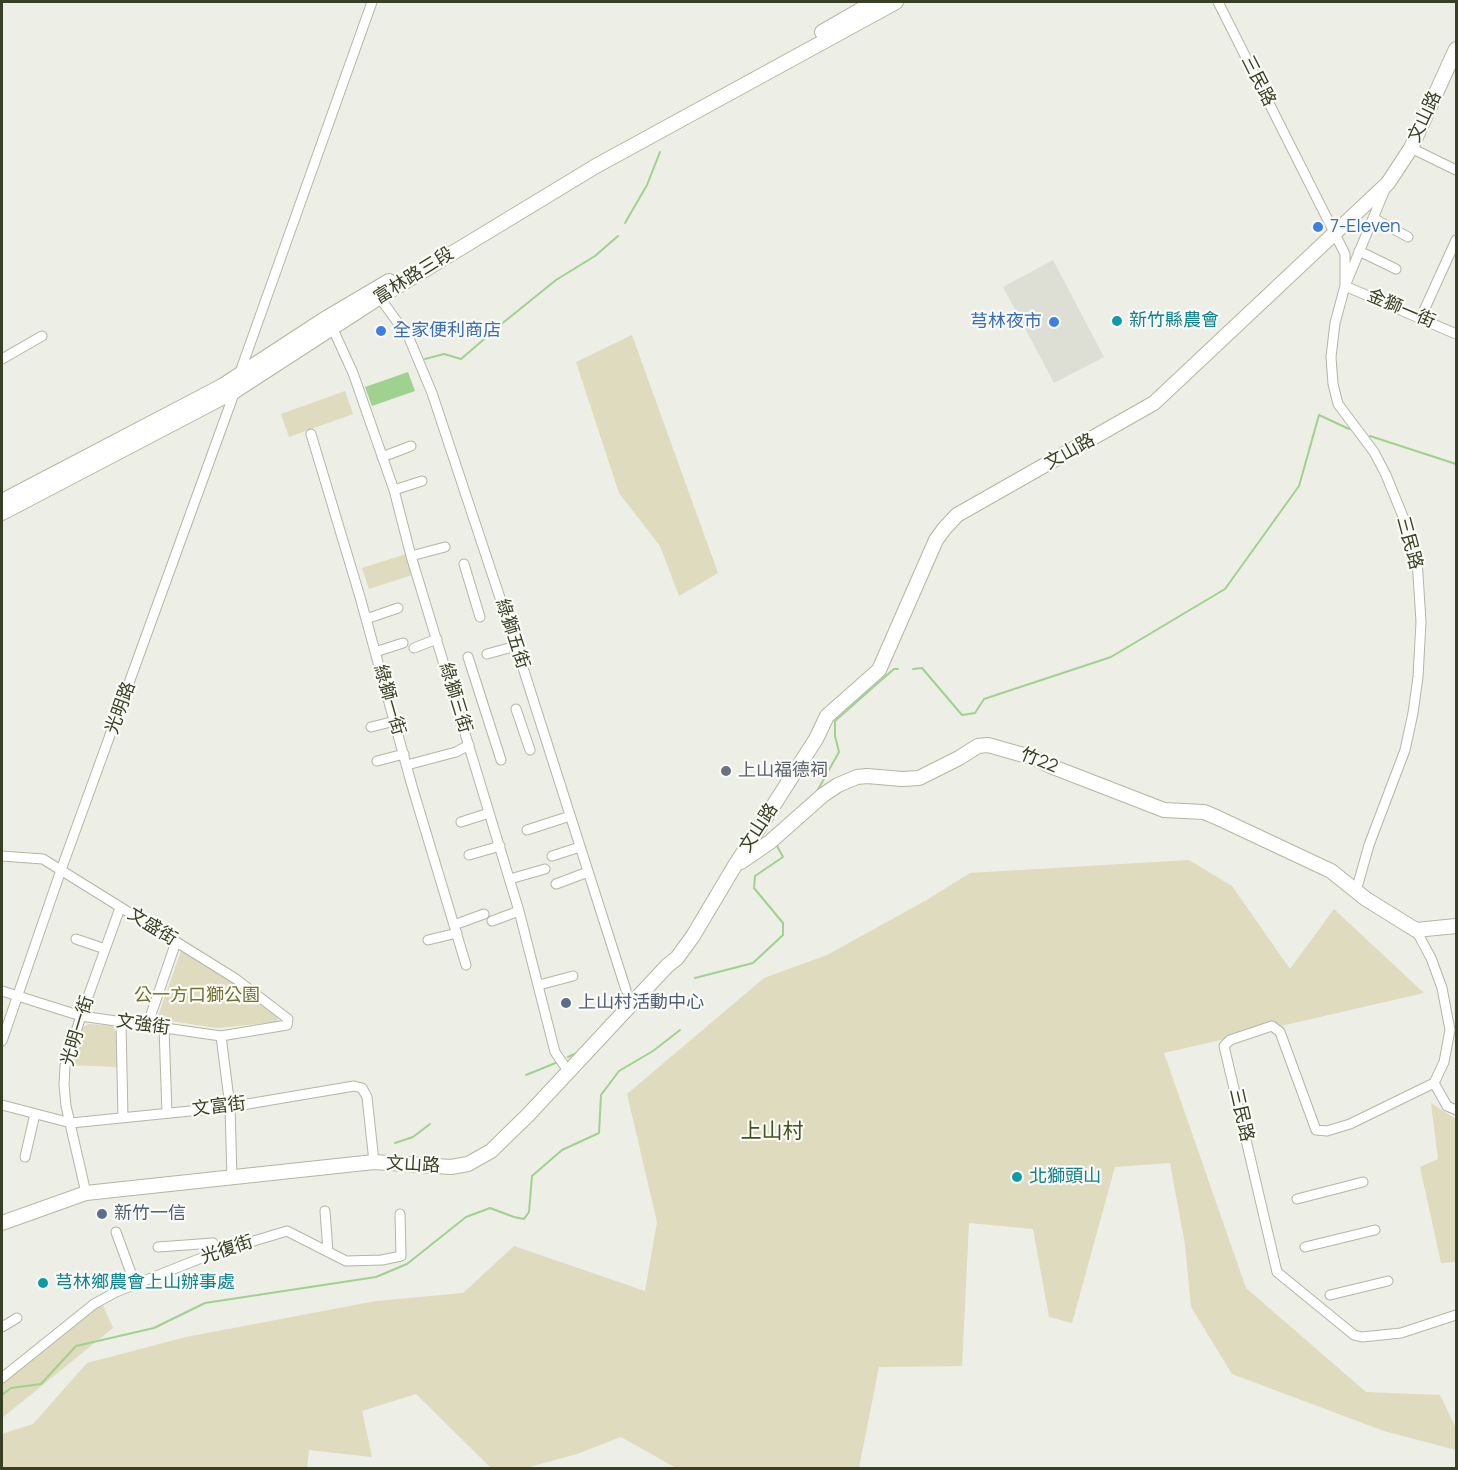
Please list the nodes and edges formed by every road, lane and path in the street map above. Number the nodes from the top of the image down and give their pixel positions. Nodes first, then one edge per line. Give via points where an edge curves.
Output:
1 (372, 2) edge
2 (874, 2) edge
3 (897, 2) edge
4 (1218, 2) edge
5 (825, 36) junction
6 (1456, 49) edge
7 (1411, 148) junction
8 (1456, 168) edge
9 (1388, 183) junction
10 (1373, 218) junction
11 (1335, 233) junction
12 (1408, 237) dead end
13 (1456, 240) edge
14 (1359, 251) junction
15 (1396, 269) dead end
16 (1345, 286) junction
17 (377, 293) junction
18 (1421, 317) junction
19 (332, 327) junction
20 (1456, 334) edge
21 (42, 336) dead end
22 (2, 359) edge
23 (239, 375) junction
24 (235, 391) junction
25 (311, 434) dead end
26 (411, 446) dead end
27 (382, 457) junction
28 (422, 481) dead end
29 (394, 490) junction
30 (2, 501) edge
31 (2, 513) edge
32 (445, 547) dead end
33 (411, 556) junction
34 (464, 564) dead end
35 (398, 608) dead end
36 (480, 617) dead end
37 (366, 619) junction
38 (437, 639) junction
39 (403, 643) dead end
40 (516, 646) junction
41 (414, 648) dead end
42 (375, 652) junction
43 (487, 654) dead end
44 (468, 657) dead end
45 (516, 709) dead end
46 (394, 721) junction
47 (371, 727) dead end
48 (469, 745) junction
49 (530, 750) dead end
50 (404, 754) junction
51 (501, 760) dead end
52 (377, 761) dead end
53 (407, 765) junction
54 (489, 813) junction
55 (570, 816) junction
56 (461, 822) dead end
57 (527, 830) dead end
58 (500, 846) junction
59 (580, 847) junction
60 (469, 855) dead end
61 (552, 855) dead end
62 (2, 856) edge
63 (734, 867) junction
64 (545, 869) dead end
65 (61, 870) junction
66 (588, 872) junction
67 (510, 879) junction
68 (556, 884) dead end
69 (1356, 891) junction
70 (120, 908) junction
71 (519, 911) junction
72 (1456, 926) edge
73 (455, 929) junction
74 (1416, 930) junction
75 (76, 939) dead end
76 (428, 940) dead end
77 (176, 942) junction
78 (105, 949) junction
79 (466, 965) dead end
80 (573, 976) dead end
81 (539, 985) junction
82 (626, 990) dead end
83 (2, 991) edge
84 (18, 997) junction
85 (81, 1016) junction
86 (121, 1023) junction
87 (286, 1025) joint
88 (147, 1026) junction
89 (165, 1028) junction
90 (221, 1036) junction
91 (2, 1041) edge
92 (568, 1071) junction
93 (1434, 1083) junction
94 (2, 1105) edge
95 (230, 1107) junction
96 (1456, 1110) edge
97 (166, 1113) junction
98 (35, 1114) junction
99 (123, 1118) junction
100 (71, 1123) junction
101 (25, 1157) dead end
102 (374, 1162) junction
103 (232, 1177) junction
104 (1363, 1182) dead end
105 (86, 1193) junction
106 (1297, 1199) dead end
107 (325, 1211) dead end
108 (400, 1214) dead end
109 (2, 1223) edge
110 (1375, 1230) dead end
111 (116, 1232) dead end
112 (158, 1247) dead end
113 (1305, 1247) dead end
114 (328, 1252) junction
115 (214, 1253) junction
116 (1388, 1281) dead end
117 (135, 1284) junction
118 (1330, 1295) dead end
119 (1456, 1315) edge
120 (16, 1317) dead end
121 (2, 1327) edge
122 (2, 1378) edge

1 - 23 street, 光明路
2 - 5 main road
3 - 5 main road
4 - 11 street, 三民路
5 - 17 main road, 富林路三段 via 591,158
6 - 7 main road, 文山路
7 - 8 street
7 - 9 main road, 文山路
9 - 10 street, 文山路
9 - 11 main road, 文山路
10 - 12 street
10 - 14 street, 文山路
11 - 16 street, 三民路 via 1345,254
11 - 63 main road, 文山路 via 1154,403 957,515 936,540 879,670 827,716
13 - 18 street
14 - 15 street
14 - 16 street, 文山路
16 - 18 street, 金獅一街
16 - 69 street, 三民路 via 1335,323 1333,384 1338,404 1386,475 1406,524 1416,560 1421,622 1418,677 1405,750 1368,846
17 - 19 main road, 富林路三段
17 - 23 main road, 富林路三段 via 323,320
17 - 40 street, 綠獅五街 via 409,338 432,393
18 - 20 street, 金獅一街
19 - 24 main road, 富林路三段
19 - 27 street, 綠獅三街 via 353,373
21 - 22 street
23 - 24 street, 光明路
23 - 30 main road, 富林路三段
24 - 31 main road, 富林路三段
24 - 65 street, 光明路
25 - 37 street, 綠獅一街
26 - 27 street
27 - 29 street, 綠獅三街
28 - 29 street
29 - 33 street, 綠獅三街
32 - 33 street
33 - 38 street, 綠獅三街
34 - 36 street
35 - 37 street
37 - 42 street, 綠獅一街
38 - 41 street
38 - 48 street, 綠獅三街
39 - 42 street
40 - 43 street
40 - 55 street, 綠獅五街
42 - 46 street, 綠獅一街
44 - 51 street
45 - 49 street
46 - 47 street
46 - 50 street, 綠獅一街
48 - 53 street
48 - 54 street, 綠獅三街
50 - 52 street
50 - 53 street, 綠獅一街
53 - 73 street, 綠獅一街
54 - 56 street
54 - 58 street, 綠獅三街
55 - 57 street
55 - 59 street, 綠獅五街
58 - 60 street
58 - 67 street, 綠獅三街
59 - 61 street
59 - 66 street, 綠獅五街
62 - 65 street, 文盛街 via 43,859
63 - 69 main road, 竹22 / 竹22 via 838,785 867,776 919,778 978,746 988,745 1034,758 1164,810 1204,812 1323,867
63 - 92 main road, 文山路 via 677,958
64 - 67 street
65 - 70 street, 文盛街
65 - 84 street, 光明路
66 - 68 street
66 - 82 street, 綠獅五街
67 - 71 street, 綠獅三街
69 - 74 main road, 竹22
70 - 77 street, 文盛街
70 - 78 street, 光明一街
71 - 73 street
71 - 81 street, 綠獅三街
72 - 74 main road
73 - 76 street
73 - 79 street, 綠獅一街
74 - 93 street via 1442,988 1450,1030 1444,1062
75 - 78 street
77 - 87 street, 文盛街 via 275,1007 288,1019
77 - 88 street
78 - 85 street, 光明一街
80 - 81 street
81 - 92 street, 綠獅三街 via 555,1052
83 - 84 street, 文強街
84 - 85 street, 文強街
84 - 91 street, 光明路
85 - 86 street, 文強街
85 - 100 street, 光明一街 via 65,1066
86 - 88 street, 文強街
86 - 99 street
87 - 90 street, 文強街
88 - 89 street, 文強街
89 - 90 street, 文強街
89 - 97 street
90 - 95 street
92 - 102 main road, 文山路 via 528,1115 482,1157 468,1164 451,1167
93 - 96 street via 1447,1106
93 - 119 street, 三民路 via 1350,1124 1316,1130 1280,1032 1272,1026 1230,1040 1224,1046 1278,1272 1354,1335 1362,1337 1401,1333
94 - 98 street, 文富街
95 - 97 street, 文富街
95 - 102 street, 文富街 via 354,1086 362,1088 367,1096
95 - 103 street
97 - 99 street, 文富街
98 - 100 street, 文富街
98 - 101 street
99 - 100 street, 文富街
100 - 105 street, 光明一街
102 - 103 main road, 文山路
103 - 105 main road, 文山路
104 - 106 street
105 - 109 main road, 文山路
107 - 114 street
108 - 114 street, 光復街 via 401,1256 346,1261
110 - 113 street
111 - 117 street
112 - 115 street via 213,1243
114 - 115 street, 光復街 via 287,1231
115 - 117 street, 光復街
116 - 118 street
117 - 122 street, 光復街 via 94,1304
120 - 121 street

